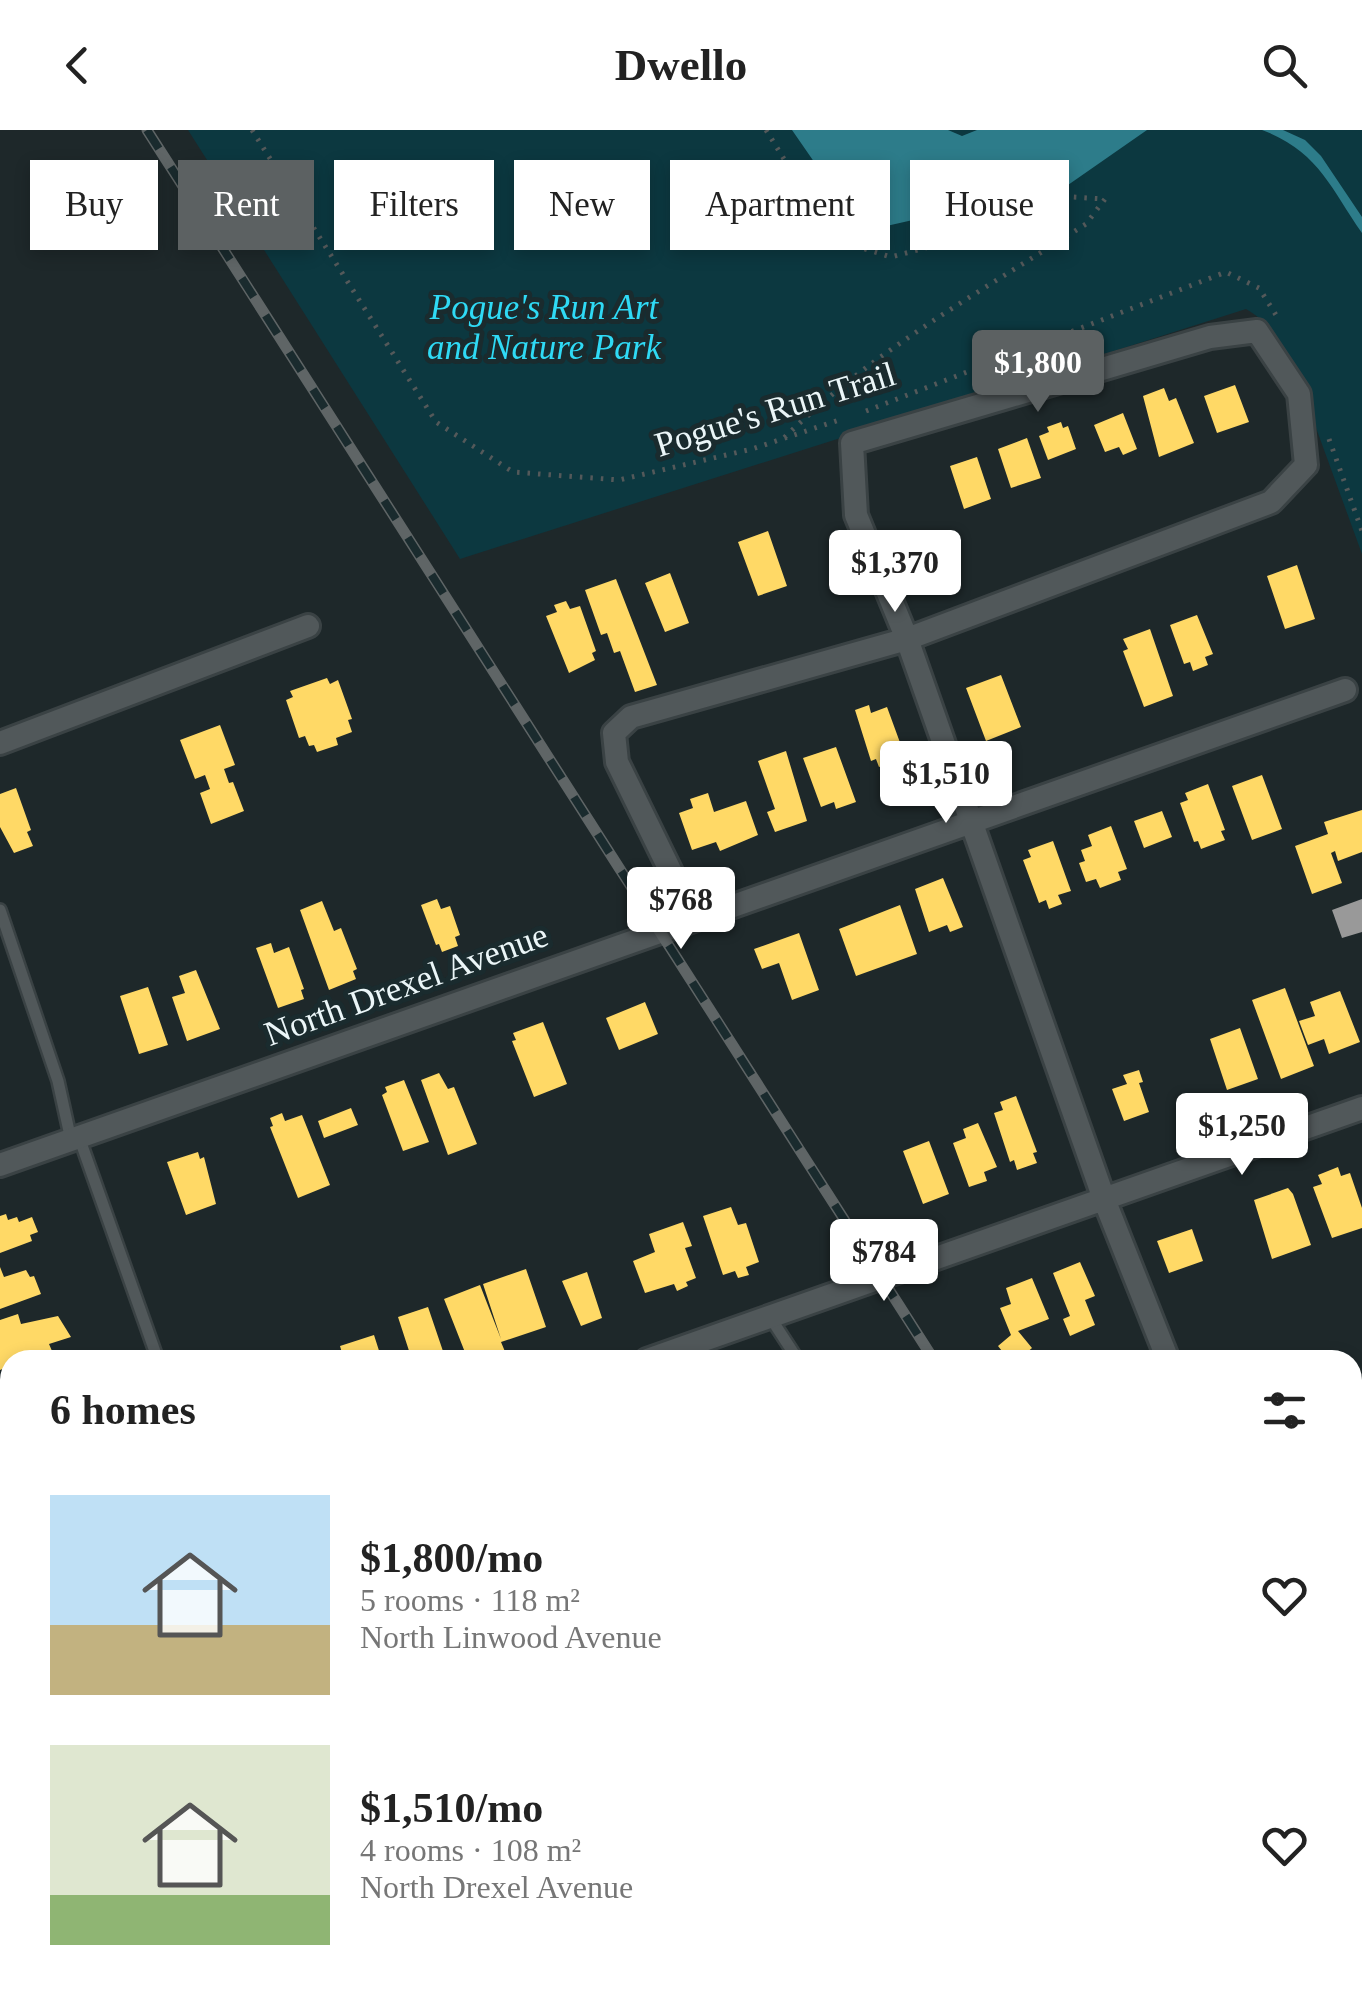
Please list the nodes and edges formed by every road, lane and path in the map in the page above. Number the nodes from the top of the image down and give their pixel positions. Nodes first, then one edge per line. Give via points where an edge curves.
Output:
1 (252, 130) edge
2 (766, 130) edge
3 (1286, 329) dead end
4 (1328, 437) dead end
5 (783, 439) junction
6 (1362, 530) edge
7 (308, 626) dead end
8 (907, 639) junction
9 (1345, 690) dead end
10 (0, 743) edge
11 (972, 821) junction
12 (0, 910) edge
13 (694, 920) junction
14 (1362, 1108) edge
15 (75, 1138) junction
16 (0, 1165) edge
17 (1104, 1199) junction
18 (770, 1316) junction
19 (154, 1350) edge
20 (675, 1350) edge
21 (792, 1350) edge
22 (1164, 1350) edge

1 - 5 path, Pogue's Run Trail via 436,422 513,472 620,480
2 - 5 path via 849,244 891,258 1072,197 1105,199 1086,224 824,397
3 - 5 path, Pogue's Run Trail via 1259,288 1226,272
4 - 6 path
7 - 10 street
8 - 8 street via 856,514 852,442 1210,338 1258,331 1299,394 1306,465 1271,502
8 - 11 street
8 - 13 street via 631,717 614,733 617,762
9 - 11 street, North Drexel Avenue
11 - 13 street, North Drexel Avenue
11 - 17 street
12 - 15 lane
13 - 15 street, North Drexel Avenue
14 - 17 street
15 - 16 street, North Drexel Avenue
15 - 19 lane
17 - 18 street
17 - 22 street
18 - 20 street
18 - 21 lane

